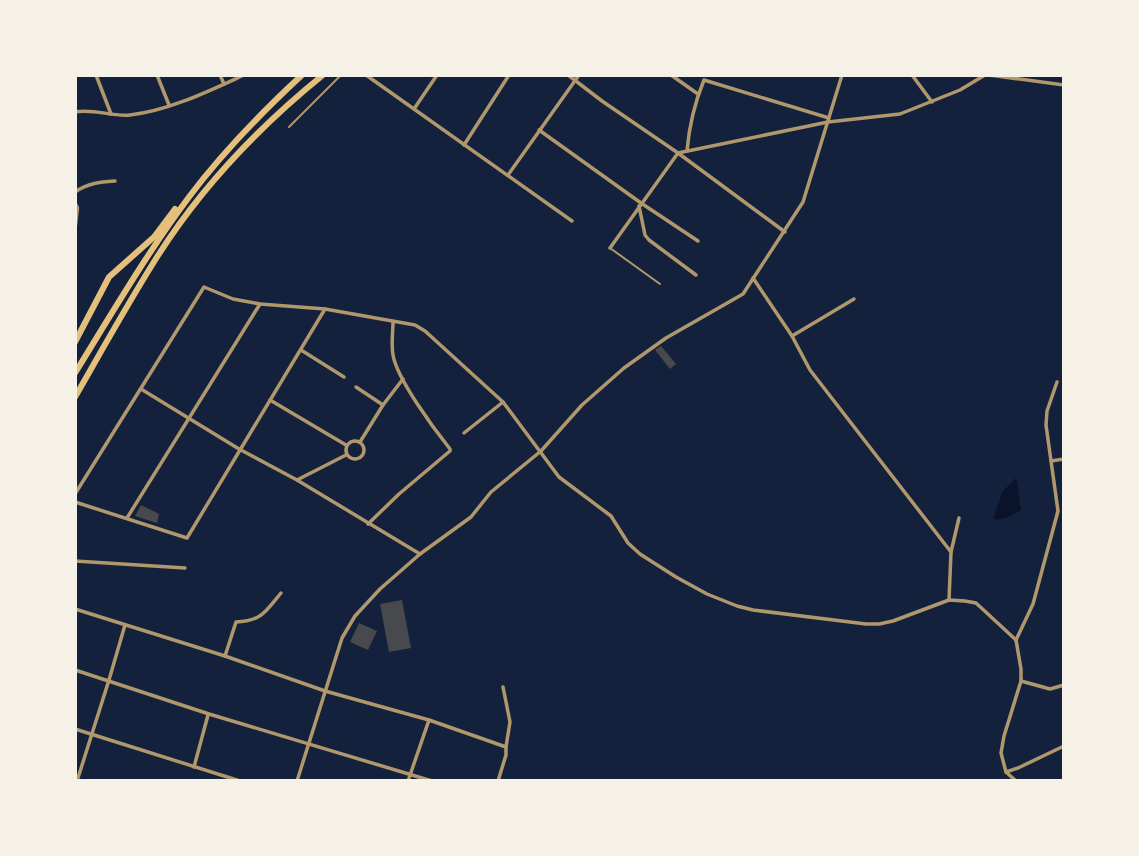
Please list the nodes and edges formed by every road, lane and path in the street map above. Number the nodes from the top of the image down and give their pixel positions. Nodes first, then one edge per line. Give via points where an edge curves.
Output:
1 (96, 75) edge
2 (157, 75) edge
3 (220, 75) edge
4 (244, 75) edge
5 (302, 75) edge
6 (323, 75) edge
7 (341, 75) edge
8 (366, 75) edge
9 (437, 75) edge
10 (509, 75) edge
11 (568, 75) edge
12 (579, 75) edge
13 (671, 75) edge
14 (842, 75) edge
15 (912, 75) edge
16 (987, 75) edge
17 (575, 80) junction
18 (224, 84) junction
19 (1064, 85) edge
20 (698, 94) junction
21 (932, 102) junction
22 (169, 105) junction
23 (414, 108) junction
24 (75, 112) edge
25 (111, 114) junction
26 (829, 120) junction
27 (289, 127) dead end
28 (540, 130) junction
29 (464, 145) junction
30 (687, 151) junction
31 (678, 153) junction
32 (508, 175) junction
33 (115, 181) dead end
34 (75, 192) edge
35 (190, 196) junction
36 (75, 204) edge
37 (640, 205) junction
38 (572, 221) dead end
39 (75, 225) edge
40 (785, 232) junction
41 (698, 241) dead end
42 (610, 248) joint
43 (696, 275) dead end
44 (753, 278) junction
45 (660, 284) dead end
46 (855, 299) dead end
47 (260, 304) junction
48 (325, 309) junction
49 (393, 321) junction
50 (792, 335) junction
51 (75, 341) edge
52 (301, 350) junction
53 (75, 373) edge
54 (344, 377) dead end
55 (402, 379) junction
56 (1057, 382) dead end
57 (356, 387) dead end
58 (141, 389) junction
59 (75, 400) edge
60 (271, 400) junction
61 (503, 402) junction
62 (383, 405) junction
63 (190, 419) junction
64 (464, 433) dead end
65 (360, 442) junction
66 (346, 445) junction
67 (239, 449) junction
68 (541, 451) junction
69 (346, 455) junction
70 (1064, 459) edge
71 (1051, 461) junction
72 (297, 480) junction
73 (75, 494) edge
74 (75, 502) edge
75 (127, 518) junction
76 (959, 519) dead end
77 (368, 524) junction
78 (951, 552) junction
79 (420, 554) junction
80 (75, 561) edge
81 (185, 568) dead end
82 (281, 593) dead end
83 (948, 600) junction
84 (75, 609) edge
85 (125, 625) junction
86 (1016, 640) junction
87 (225, 656) junction
88 (75, 670) edge
89 (109, 680) junction
90 (1021, 681) junction
91 (1064, 685) edge
92 (503, 687) dead end
93 (326, 691) junction
94 (209, 714) junction
95 (429, 720) junction
96 (75, 729) edge
97 (91, 734) junction
98 (309, 743) junction
99 (1064, 746) edge
100 (506, 747) junction
101 (194, 766) junction
102 (1006, 772) junction
103 (410, 774) junction
104 (77, 781) edge
105 (240, 781) edge
106 (297, 781) edge
107 (408, 781) edge
108 (432, 781) edge
109 (498, 781) edge
110 (1016, 781) edge

1 - 25 street
2 - 22 street
3 - 18 street
4 - 18 street
5 - 35 highway via 257,118
6 - 59 highway via 250,141 188,213
7 - 27 lane
8 - 23 street
9 - 23 street
10 - 29 street
11 - 17 street
12 - 17 street
13 - 20 street
14 - 26 street
15 - 21 street
16 - 19 street
16 - 21 street
17 - 28 street
17 - 31 street
18 - 22 street
20 - 26 street via 704,80
20 - 30 street
21 - 26 street via 900,114
22 - 25 street
23 - 29 street
24 - 25 street
26 - 30 street
26 - 40 street via 803,202
28 - 32 street
28 - 37 street
29 - 32 street
30 - 31 street
31 - 37 street
31 - 40 street
32 - 38 street
33 - 34 street via 98,182
35 - 51 highway via 154,237 109,276
35 - 53 highway
36 - 39 street
37 - 41 street
37 - 42 street
37 - 43 street via 649,240
40 - 44 street
42 - 45 lane
44 - 50 street
44 - 68 street via 743,294 624,368 582,405
46 - 50 street
47 - 48 street
47 - 58 street via 204,287
47 - 63 street
48 - 49 street
48 - 52 street
49 - 55 street via 393,357
49 - 61 street via 425,331
50 - 78 street via 810,370
52 - 54 street
52 - 60 street
55 - 62 street
55 - 77 street via 450,451
56 - 71 street via 1047,411
57 - 62 street
58 - 63 street
58 - 73 street
60 - 66 street
60 - 67 street
61 - 64 street
61 - 68 street
62 - 65 street
63 - 67 street
63 - 75 street
65 - 66 street
65 - 69 street via 364,450 360,458
66 - 69 street
67 - 72 street
67 - 75 street via 187,538
68 - 79 street via 491,492 471,517
68 - 83 street via 559,477 611,516 640,554 676,578 737,606 879,624
69 - 72 street
70 - 71 street
71 - 86 street via 1058,511 1033,604
72 - 77 street
74 - 75 street
76 - 78 street
77 - 79 street
78 - 83 street
79 - 93 street via 355,616 342,638
80 - 81 street
82 - 87 street via 257,618 236,622
83 - 86 street via 975,603
84 - 85 street
85 - 87 street
85 - 89 street
86 - 90 street
87 - 93 street
88 - 89 street
89 - 94 street
89 - 97 street
90 - 91 street via 1050,689
90 - 102 street via 1003,736
92 - 100 street via 510,723
93 - 95 street
93 - 98 street
94 - 98 street
94 - 101 street
95 - 100 street
95 - 103 street
96 - 97 street
97 - 101 street
97 - 104 street
98 - 103 street
98 - 106 street
99 - 102 street
100 - 109 street
101 - 105 street
102 - 110 street
103 - 107 street
103 - 108 street

